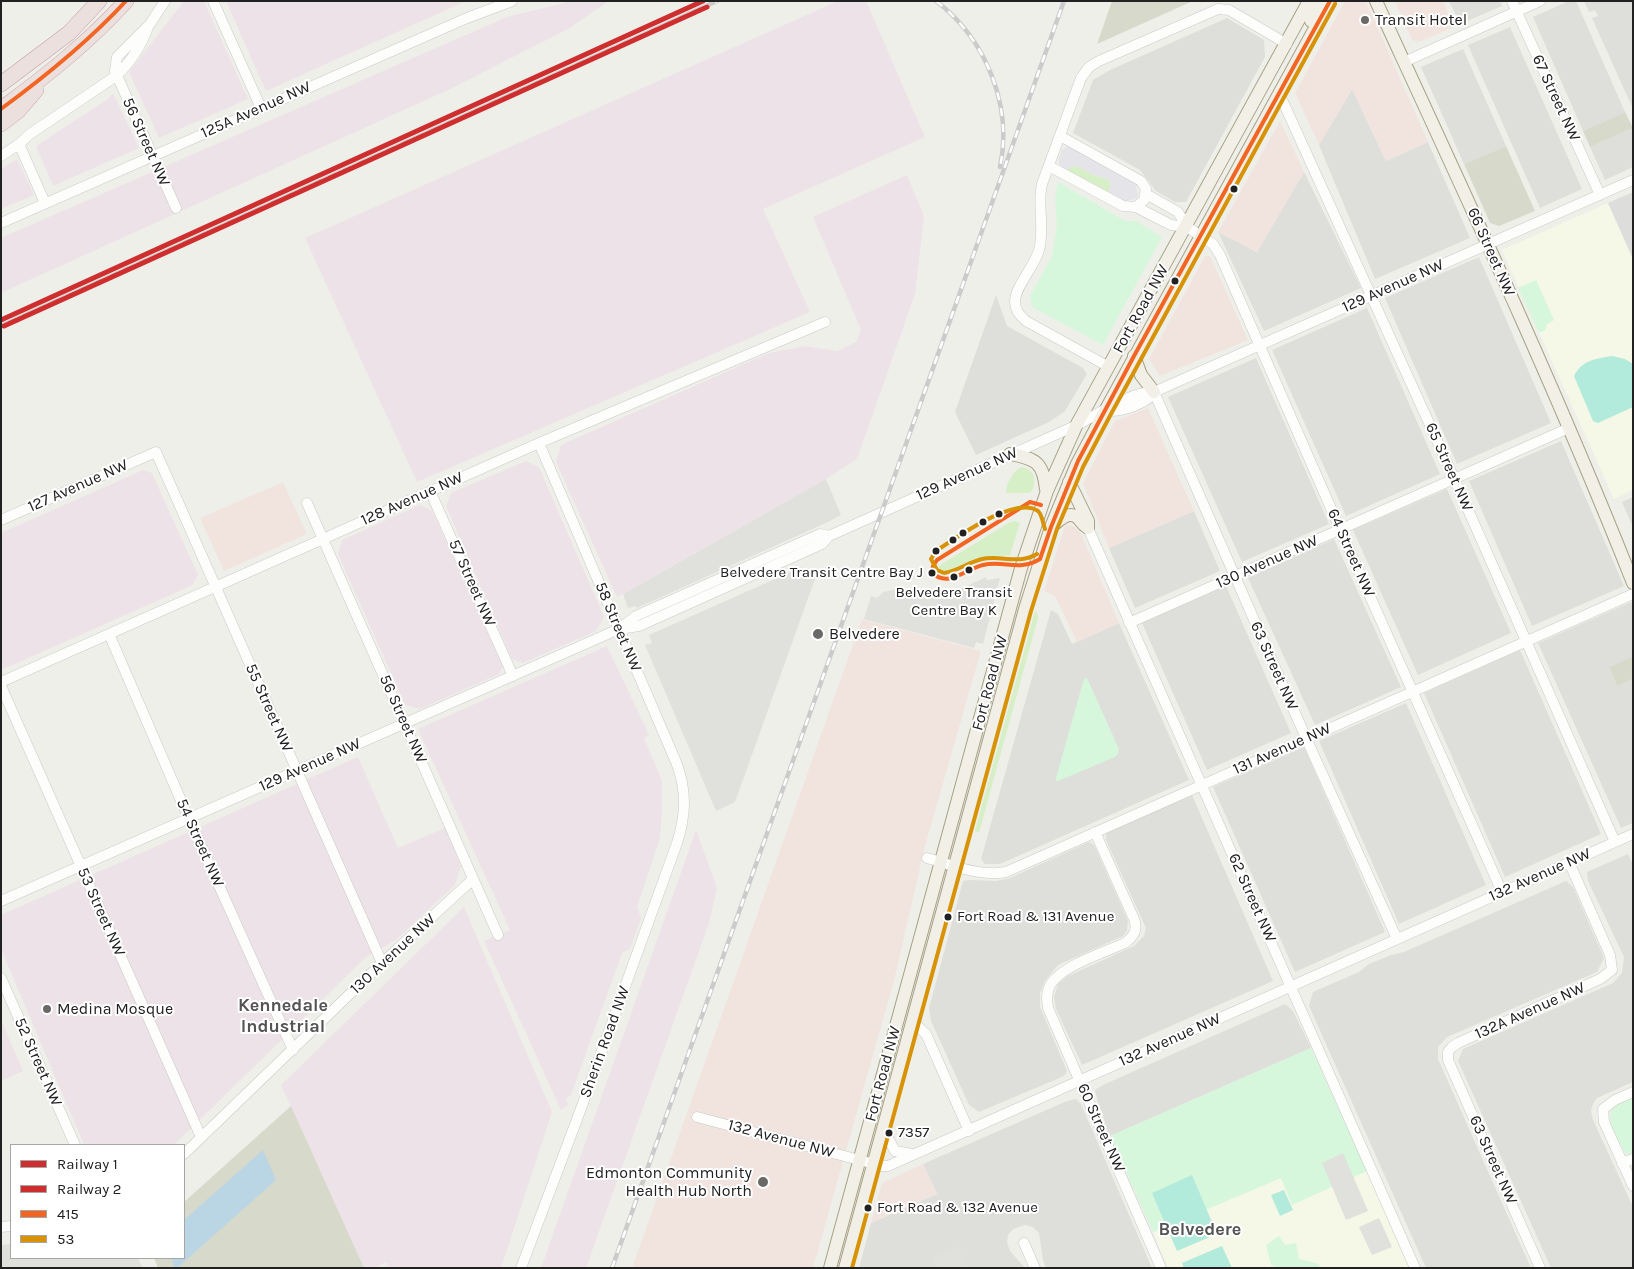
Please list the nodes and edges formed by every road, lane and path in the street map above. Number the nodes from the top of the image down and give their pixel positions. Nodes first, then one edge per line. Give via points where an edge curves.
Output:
1 (99, 1) edge
2 (126, 1) edge
3 (165, 1) edge
4 (213, 1) edge
5 (512, 1) edge
6 (1309, 1) edge
7 (1319, 1) edge
8 (1330, 1) edge
9 (1376, 1) edge
10 (1512, 1) edge
11 (1540, 1) edge
12 (1516, 12) junction
13 (1287, 44) junction
14 (1299, 56) junction
15 (1404, 62) junction
16 (49, 73) junction
17 (116, 76) junction
18 (1, 84) edge
19 (1279, 93) junction
20 (261, 108) junction
21 (1, 109) edge
22 (1, 124) edge
23 (1060, 136) junction
24 (19, 144) junction
25 (1, 156) edge
26 (153, 156) junction
27 (1048, 166) junction
28 (1633, 180) edge
29 (1146, 194) junction
30 (1600, 194) junction
31 (45, 203) junction
32 (1136, 206) junction
33 (176, 208) dead end
34 (1, 223) edge
35 (1187, 227) junction
36 (1201, 236) junction
37 (1488, 244) junction
38 (1372, 296) junction
39 (825, 322) dead end
40 (1259, 345) junction
41 (1134, 356) junction
42 (1109, 366) junction
43 (1154, 392) junction
44 (1105, 411) junction
45 (1077, 424) junction
46 (1569, 428) junction
47 (539, 443) junction
48 (156, 452) joint
49 (1010, 454) junction
50 (1454, 478) junction
51 (1069, 482) junction
52 (430, 491) junction
53 (1047, 491) junction
54 (307, 503) dead end
55 (1602, 504) junction
56 (1, 520) edge
57 (1050, 527) junction
58 (1088, 528) junction
59 (1340, 529) junction
60 (323, 539) junction
61 (1633, 559) edge
62 (1235, 576) junction
63 (1633, 583) edge
64 (215, 587) junction
65 (1633, 594) edge
66 (1129, 623) junction
67 (620, 629) junction
68 (109, 634) junction
69 (1526, 641) junction
70 (513, 676) junction
71 (1, 684) edge
72 (1413, 691) junction
73 (404, 724) junction
74 (1306, 738) junction
75 (296, 771) junction
76 (1202, 785) junction
77 (684, 814) joint
78 (188, 819) junction
79 (1095, 832) junction
80 (1633, 834) edge
81 (1615, 842) junction
82 (927, 858) dead end
83 (941, 862) junction
84 (1569, 862) junction
85 (81, 866) junction
86 (955, 866) junction
87 (473, 879) junction
88 (1502, 892) junction
89 (1, 901) edge
90 (498, 935) dead end
91 (1397, 939) junction
92 (382, 963) junction
93 (1, 978) edge
94 (1291, 986) junction
95 (912, 1021) junction
96 (293, 1050) junction
97 (1448, 1052) joint
98 (1080, 1080) junction
99 (1633, 1092) edge
100 (697, 1117) dead end
101 (883, 1129) junction
102 (969, 1131) junction
103 (201, 1138) junction
104 (75, 1144) edge
105 (185, 1153) edge
106 (916, 1155) junction
107 (1633, 1158) edge
108 (859, 1160) junction
109 (1622, 1163) junction
110 (873, 1164) junction
111 (1633, 1186) edge
112 (1024, 1243) dead end
113 (521, 1268) edge
114 (830, 1268) edge
115 (845, 1268) edge
116 (1036, 1268) edge
117 (1161, 1268) edge
118 (1415, 1268) edge
119 (1540, 1268) edge

1 - 18 highway via 69,32
2 - 16 highway
3 - 17 street via 150,24 118,57
4 - 20 street
5 - 20 street, 125A Avenue NW
6 - 13 main road, Fort Road NW
7 - 14 main road
8 - 14 main road, Fort Road NW
9 - 15 main road, 66 Street NW
10 - 12 street, 67 Street NW
11 - 12 street
12 - 15 street
12 - 30 street, 67 Street NW
13 - 23 street via 1229,10 1212,10 1089,67 1078,84
13 - 35 main road, Fort Road NW
14 - 19 main road, Fort Road NW
15 - 37 main road, 66 Street NW
16 - 21 highway
16 - 22 highway via 18,111
17 - 24 street
17 - 26 street, 56 Street NW
19 - 36 main road, Fort Road NW
19 - 38 street, 65 Street NW
20 - 26 street, 125A Avenue NW
23 - 27 street
23 - 29 street via 1137,178 1144,185
24 - 25 street
24 - 31 street
26 - 31 street, 125A Avenue NW
26 - 33 street, 56 Street NW
27 - 32 street via 1123,206
27 - 42 street via 1040,192 1041,242 1035,261 1017,292 1017,312 1026,321
28 - 30 street, 129 Avenue NW
29 - 32 street
29 - 35 street via 1178,212
30 - 37 street, 129 Avenue NW
31 - 34 street, 125A Avenue NW
32 - 35 street via 1171,225
35 - 36 street, 64 Street NW
35 - 42 main road, Fort Road NW
36 - 40 street, 64 Street NW via 1213,244 1220,255
36 - 41 main road, Fort Road NW
37 - 38 street, 129 Avenue NW
37 - 46 main road, 66 Street NW
38 - 40 street, 129 Avenue NW
38 - 50 street, 65 Street NW
39 - 47 street, 128 Avenue NW
40 - 43 street, 129 Avenue NW
40 - 59 street, 64 Street NW
41 - 43 main road via 1141,375
41 - 44 main road, Fort Road NW
42 - 45 main road, Fort Road NW
43 - 44 street, 129 Avenue NW via 1133,396
43 - 62 street, 63 Street NW
44 - 45 street, 129 Avenue NW
44 - 51 main road, Fort Road NW
45 - 49 street, 129 Avenue NW
45 - 53 main road, Fort Road NW
46 - 50 street, 130 Avenue NW
46 - 55 main road, 66 Street NW
47 - 52 street, 128 Avenue NW
47 - 67 street, 58 Street NW
48 - 56 street, 127 Avenue NW
48 - 64 street, 55 Street NW
49 - 53 main road via 1040,465
49 - 67 street, 129 Avenue NW via 829,536 822,544 639,626
50 - 59 street, 130 Avenue NW
50 - 69 street, 65 Street NW
51 - 57 main road, Fort Road NW
51 - 58 main road via 1088,521
52 - 60 street, 128 Avenue NW
52 - 70 street, 57 Street NW
53 - 83 main road, Fort Road NW via 1021,568
54 - 60 street, 56 Street NW
55 - 61 main road, 66 Street NW
55 - 63 main road, 66 Street NW
57 - 58 main road via 1064,516 1071,515 1078,517
57 - 86 main road, Fort Road NW
58 - 66 street, 62 Street NW
59 - 62 street, 130 Avenue NW
59 - 72 street, 64 Street NW
60 - 64 street, 128 Avenue NW
60 - 73 street, 56 Street NW
62 - 66 street, 130 Avenue NW
62 - 74 street, 63 Street NW
64 - 68 street, 128 Avenue NW
64 - 75 street, 55 Street NW
65 - 69 street, 131 Avenue NW
66 - 76 street, 62 Street NW
67 - 70 street, 129 Avenue NW
67 - 77 street, 58 Street NW via 680,771
68 - 71 street, 128 Avenue NW
68 - 78 street, 54 Street NW
69 - 72 street, 131 Avenue NW
69 - 81 street, 65 Street NW
70 - 73 street, 129 Avenue NW
71 - 85 street, 53 Street NW
72 - 74 street, 131 Avenue NW
72 - 88 street, 64 Street NW
73 - 75 street, 129 Avenue NW
73 - 87 street, 56 Street NW
74 - 76 street, 131 Avenue NW
74 - 91 street, 63 Street NW
75 - 78 street, 129 Avenue NW
75 - 92 street, 55 Street NW
76 - 79 street, 131 Avenue NW
76 - 94 street, 62 Street NW
77 - 113 street, Sherin Road NW via 679,836 583,1104
78 - 85 street, 129 Avenue NW
78 - 96 street, 54 Street NW
79 - 86 street, 131 Avenue NW via 1006,872 974,872
79 - 98 street, 60 Street NW via 1134,919 1136,931 1125,943 1065,970 1049,987 1048,1008
80 - 81 street, 132 Avenue NW
81 - 84 street, 132 Avenue NW
82 - 83 street, 131 Avenue NW
83 - 86 street, 131 Avenue NW
83 - 108 main road, Fort Road NW
84 - 88 street, 132 Avenue NW
84 - 97 street, 132A Avenue NW via 1610,955 1612,970 1600,979 1458,1043
85 - 89 street, 129 Avenue NW
85 - 103 street, 53 Street NW
86 - 95 main road, Fort Road NW
87 - 90 street, 56 Street NW
87 - 92 street, 130 Avenue NW
88 - 91 street, 132 Avenue NW
91 - 94 street, 132 Avenue NW
92 - 96 street, 130 Avenue NW
93 - 104 street, 52 Street NW
94 - 98 street, 132 Avenue NW
94 - 118 street, 62 Street NW
95 - 101 main road, Fort Road NW
95 - 102 street via 926,1034
96 - 103 street, 130 Avenue NW
97 - 119 street, 63 Street NW via 1448,1060
98 - 102 street, 132 Avenue NW
98 - 117 street, 60 Street NW
99 - 109 street via 1603,1109 1604,1122
100 - 108 street, 132 Avenue NW
101 - 106 street via 895,1151
101 - 110 main road, Fort Road NW
102 - 106 street, 132 Avenue NW
103 - 105 street, 130 Avenue NW
106 - 110 street, 132 Avenue NW via 888,1166
107 - 109 street
108 - 110 street, 132 Avenue NW
108 - 114 main road, Fort Road NW
109 - 111 street
110 - 115 main road, Fort Road NW
112 - 116 street

